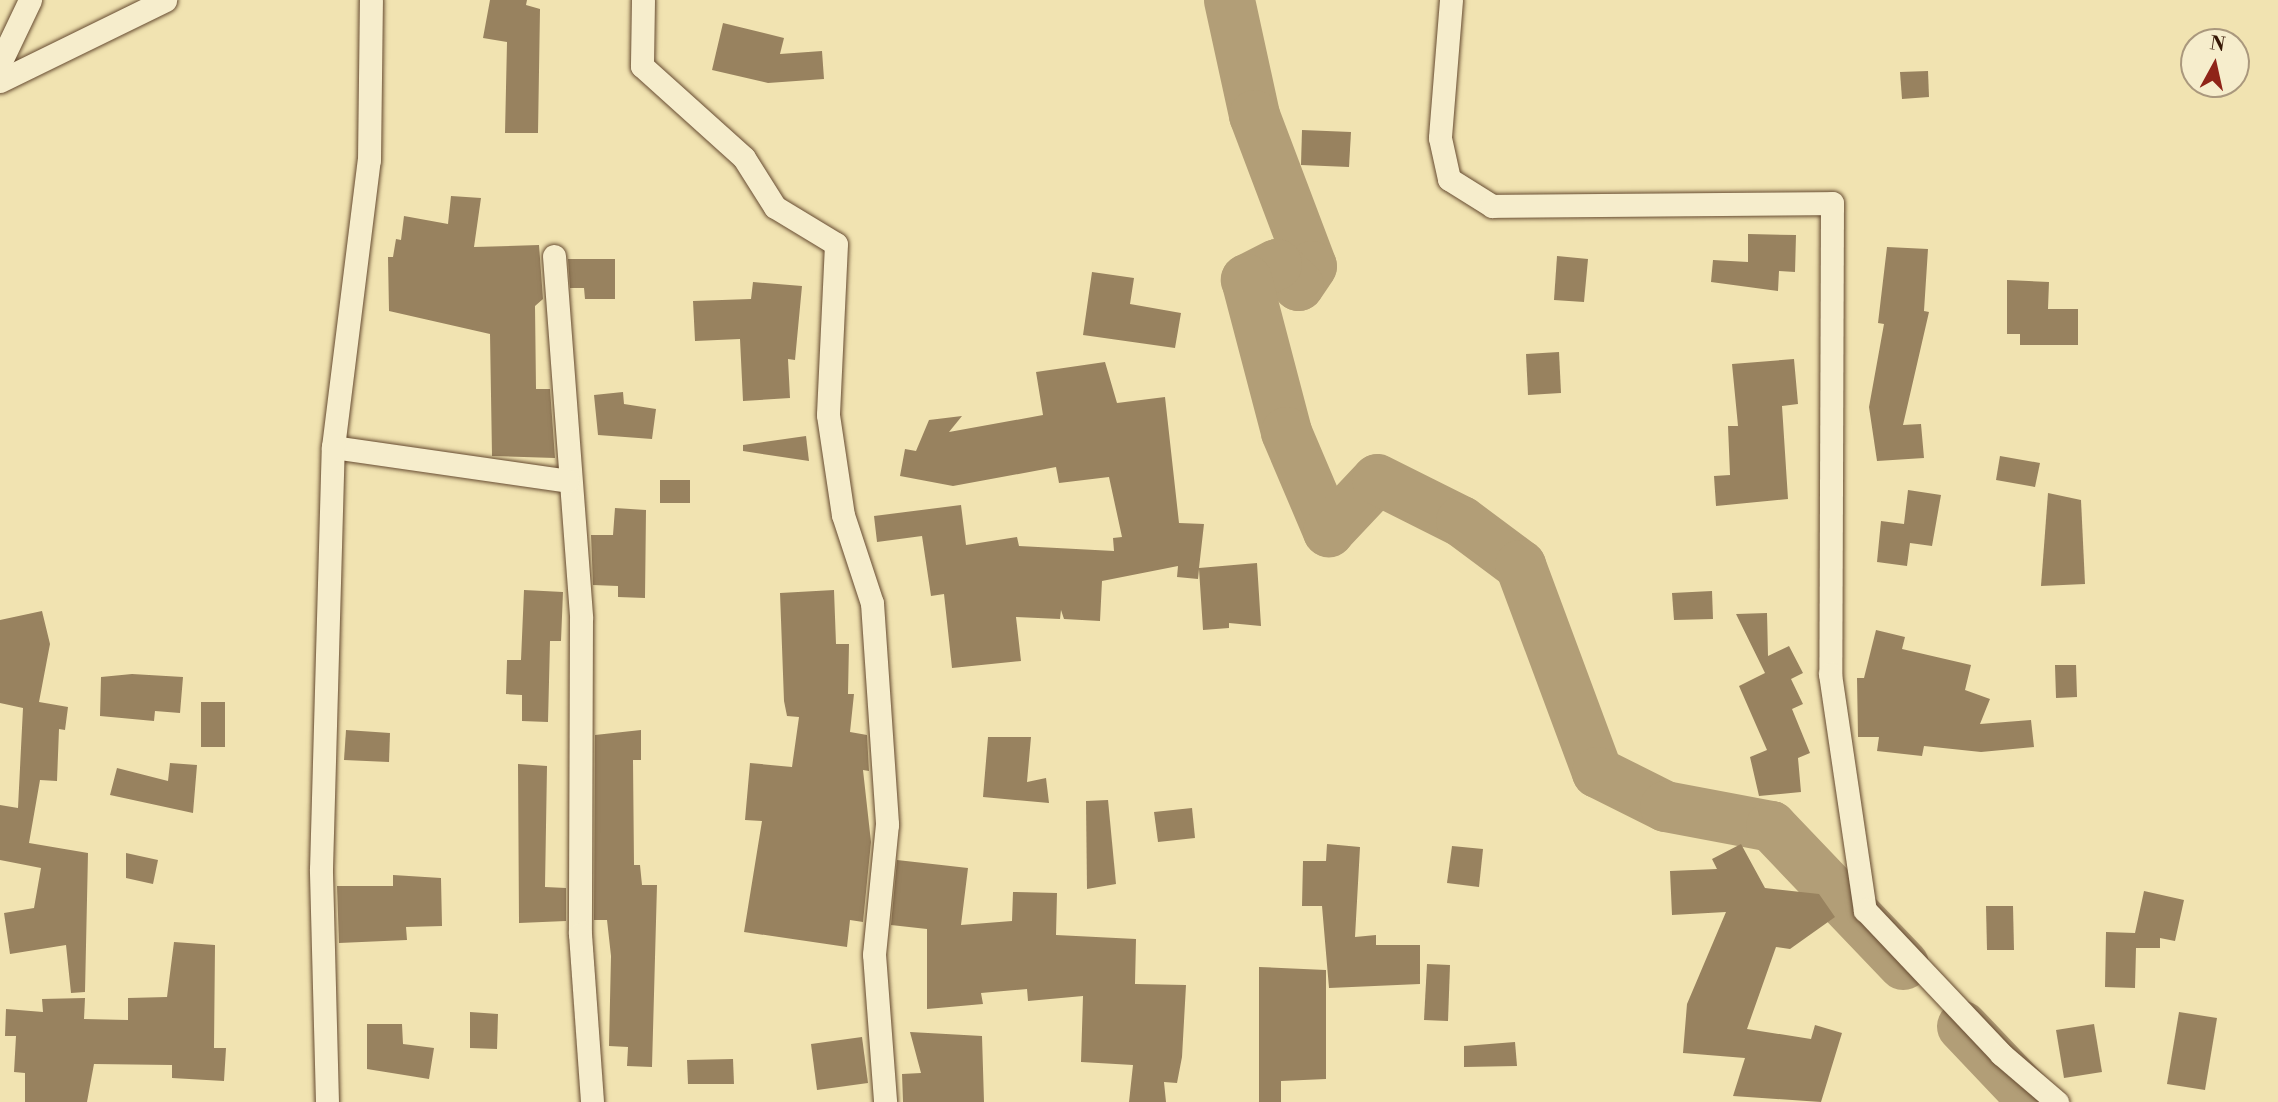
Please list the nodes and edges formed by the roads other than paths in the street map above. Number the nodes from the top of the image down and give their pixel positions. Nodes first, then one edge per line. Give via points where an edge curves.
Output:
1 (30, 0) edge
2 (165, 0) edge
3 (371, 0) edge
4 (643, 0) edge
5 (1451, 0) edge
6 (0, 62) edge
7 (0, 81) edge
8 (554, 256) dead end
9 (333, 447) junction
10 (568, 481) junction
11 (327, 1102) edge
12 (592, 1102) edge
13 (885, 1102) edge
14 (2057, 1102) edge

1 - 6 street
2 - 7 street
3 - 9 street via 369,160
4 - 13 street via 642,66 744,158 775,207 836,244 828,415 843,515 872,603 887,824 874,954
5 - 14 street via 1440,138 1449,179 1492,206 1832,203 1830,674 1865,910 2001,1054
8 - 10 street
9 - 10 street
9 - 11 street via 321,869
10 - 12 street via 581,618 580,934

